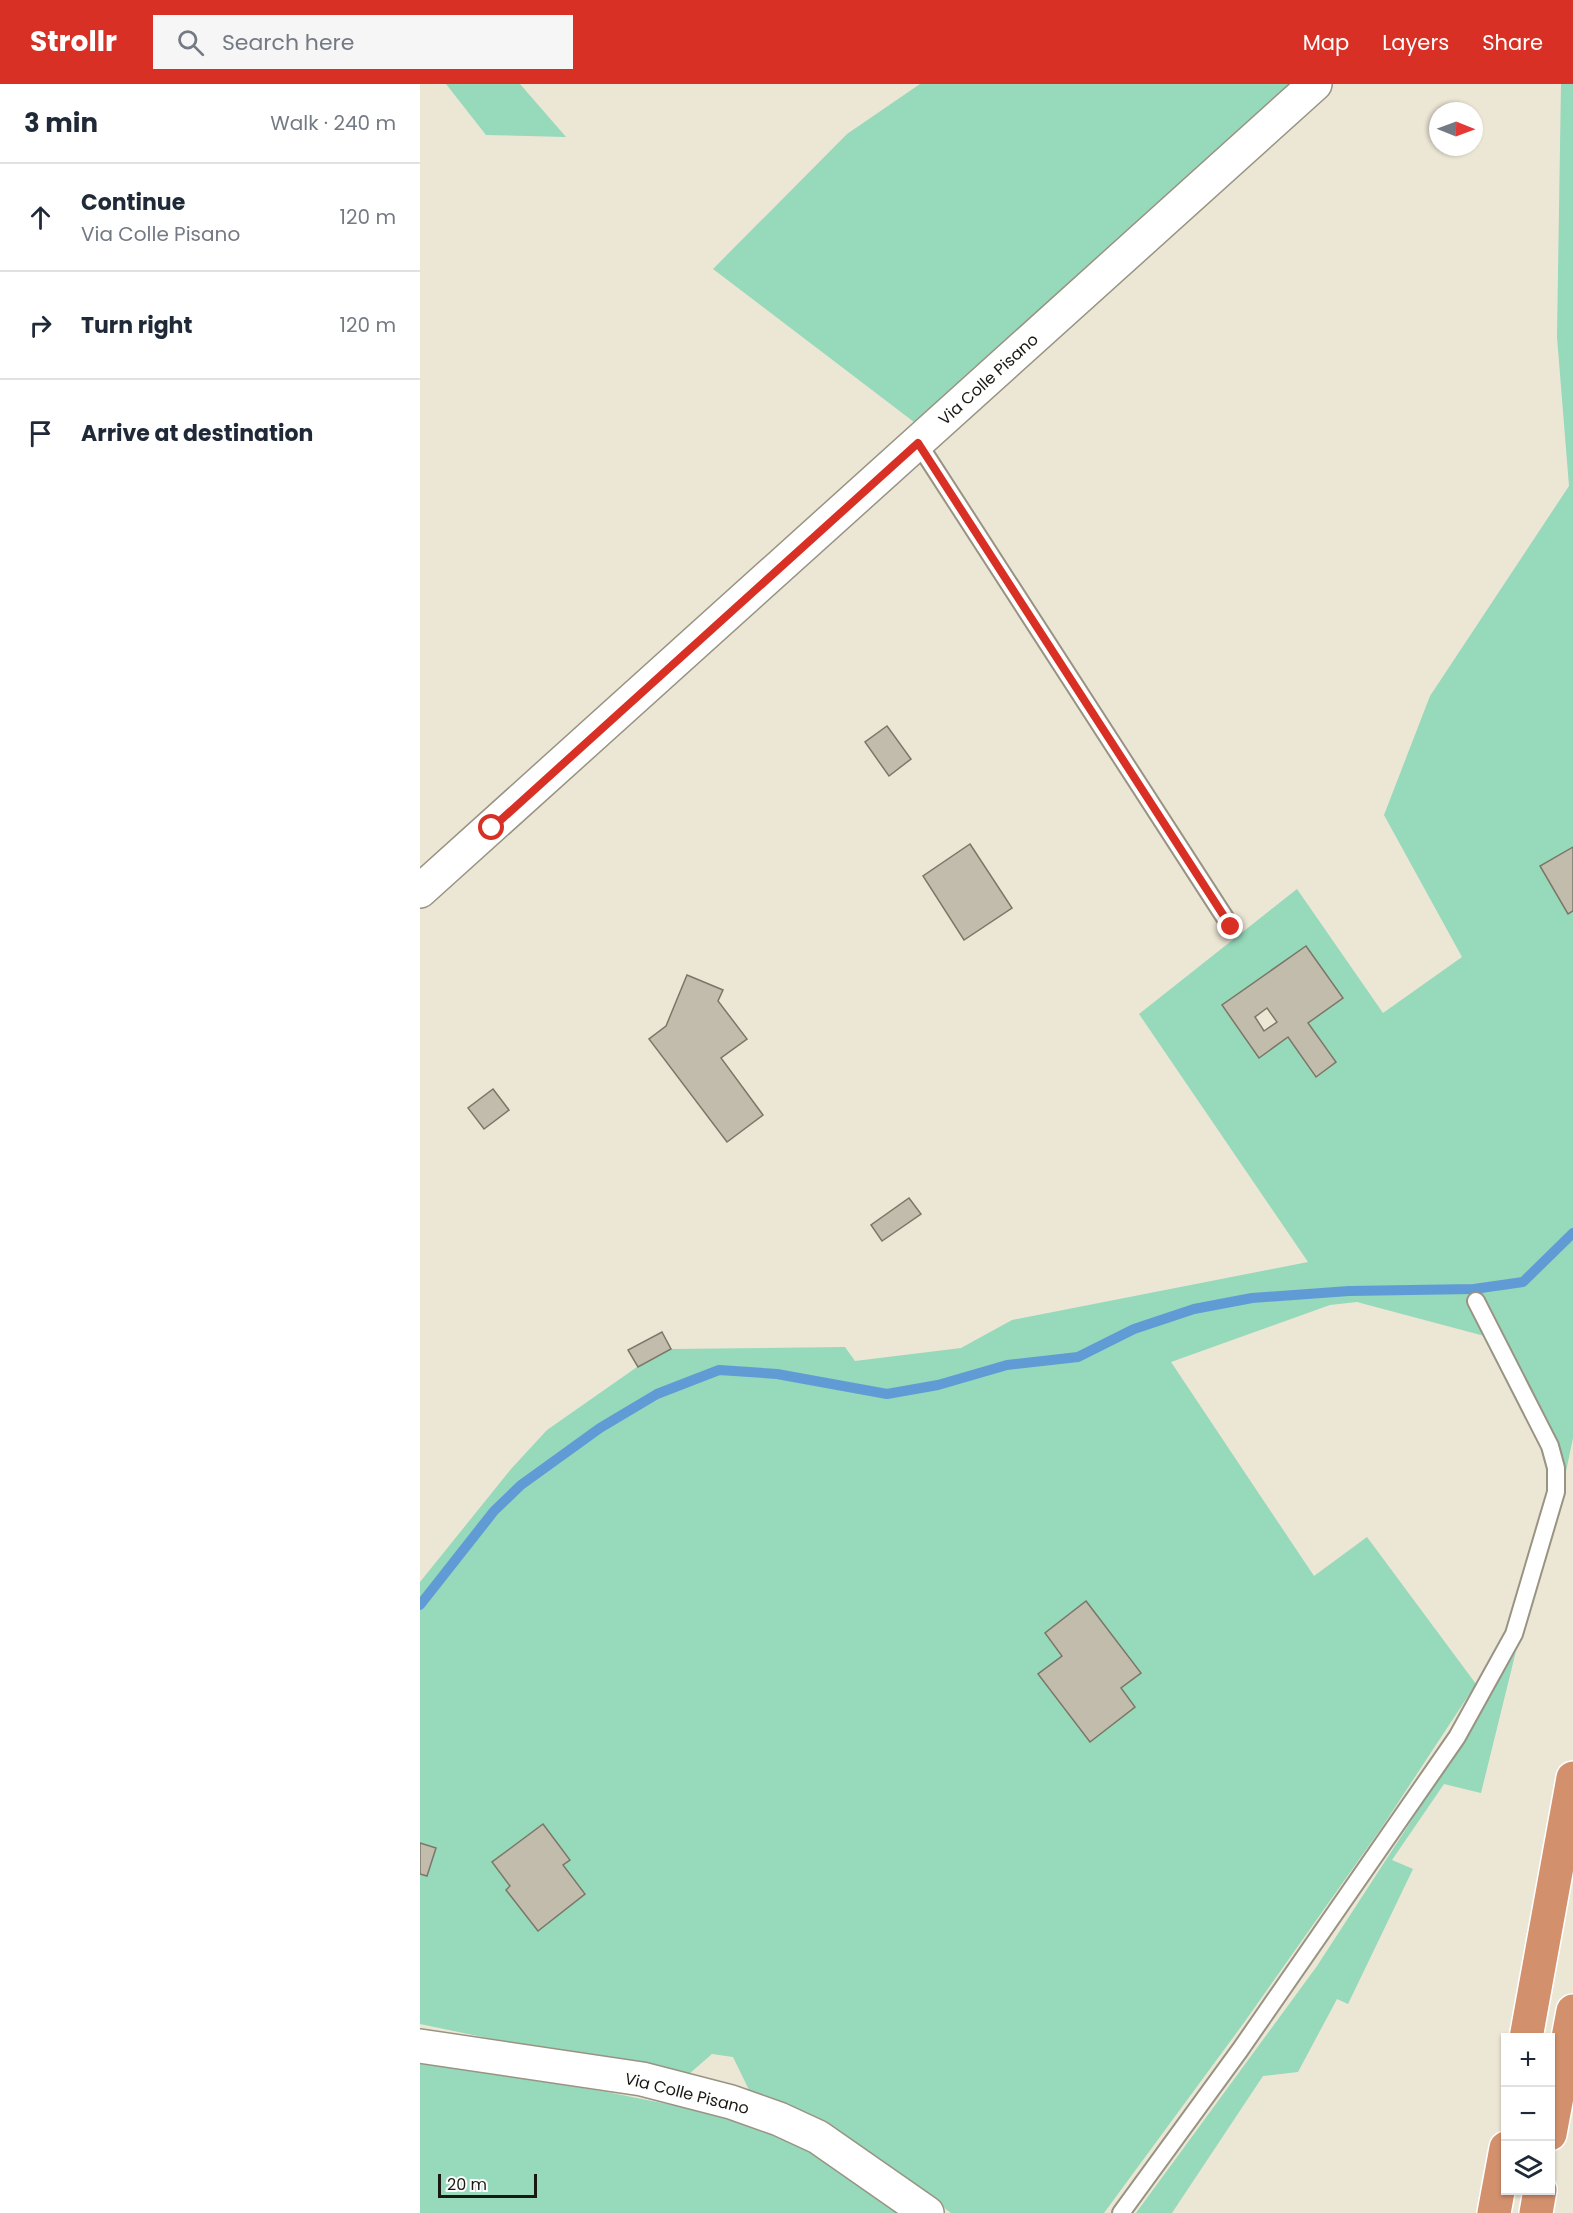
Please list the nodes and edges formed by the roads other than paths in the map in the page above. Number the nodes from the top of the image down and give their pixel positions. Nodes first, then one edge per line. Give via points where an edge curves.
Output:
1 (1315, 84) edge
2 (918, 443) junction
3 (420, 891) edge
4 (1231, 927) dead end
5 (1476, 1301) dead end
6 (1573, 1778) edge
7 (1573, 2011) edge
8 (1527, 2033) edge
9 (420, 2046) edge
10 (1555, 2112) edge
11 (1501, 2175) edge
12 (1539, 2195) edge
13 (927, 2213) edge
14 (1121, 2213) edge
15 (1494, 2213) edge
16 (1536, 2213) edge

1 - 2 street, Via Colle Pisano
2 - 3 street, Via Colle Pisano
2 - 4 lane
5 - 14 lane via 1550,1446 1556,1468 1556,1492 1514,1634 1457,1737 1240,2050
6 - 8 highway
7 - 10 highway
9 - 13 street, Via Colle Pisano via 642,2079 731,2102 818,2137
11 - 15 highway
12 - 16 highway

